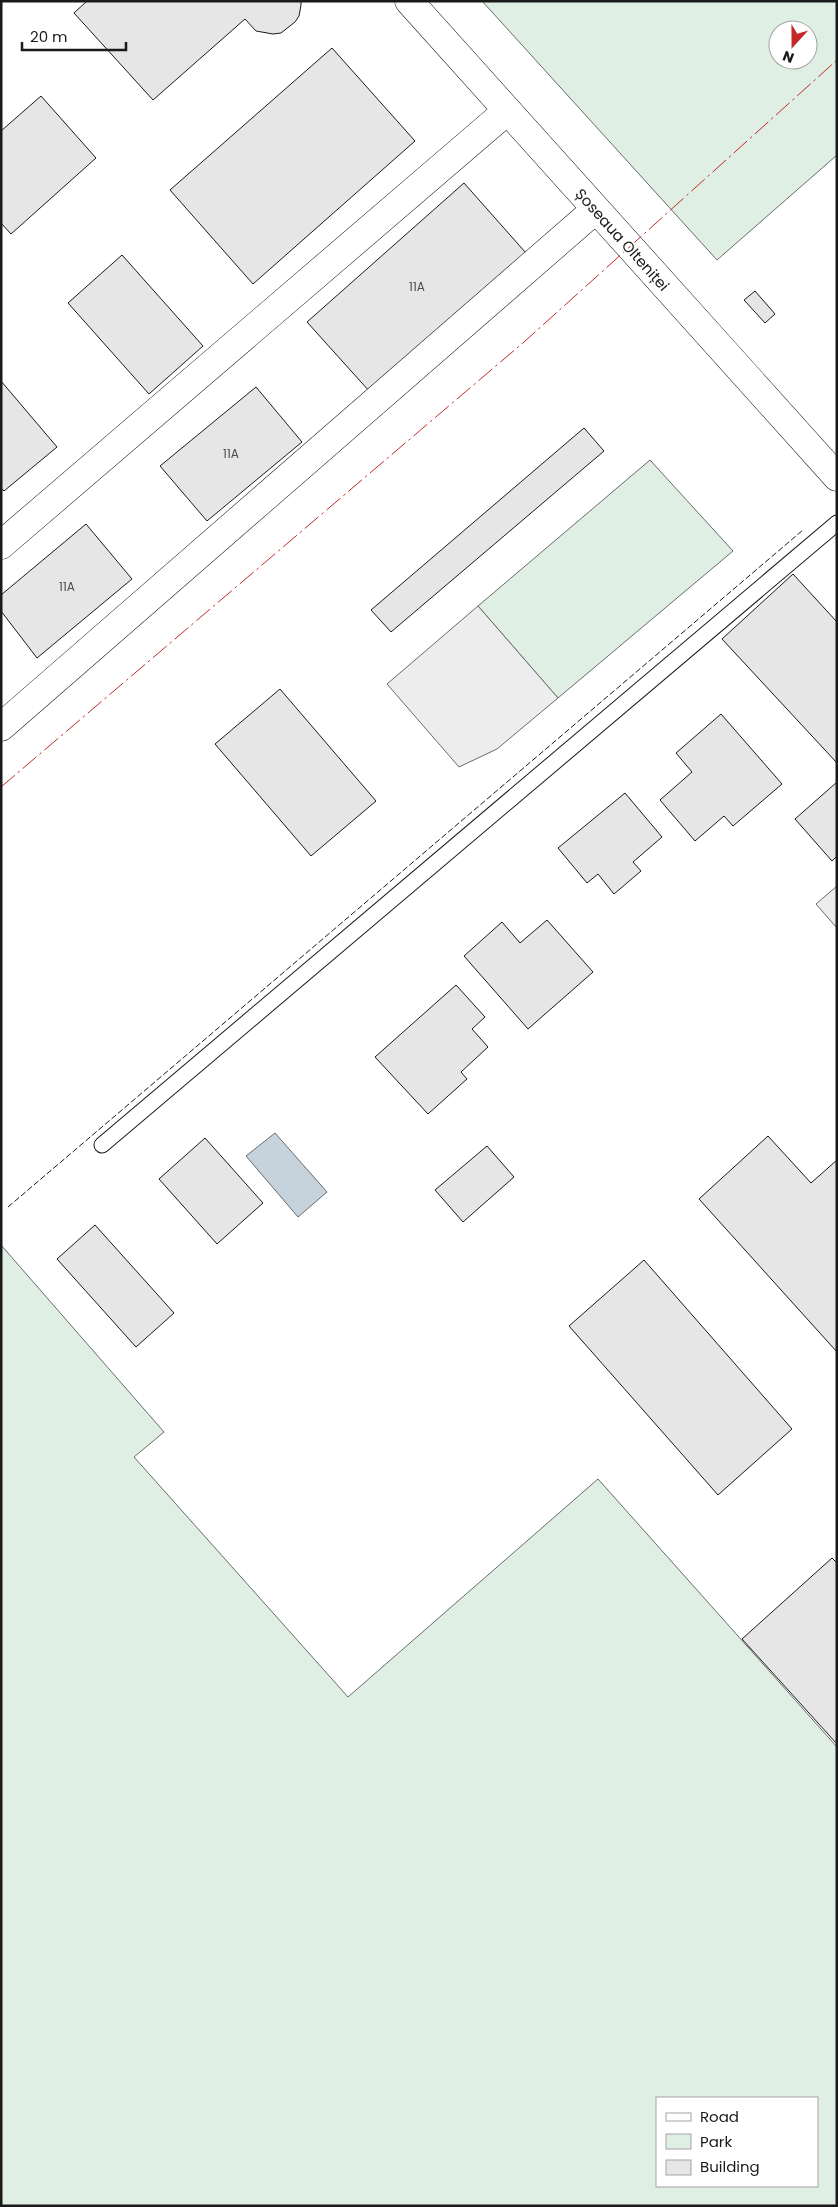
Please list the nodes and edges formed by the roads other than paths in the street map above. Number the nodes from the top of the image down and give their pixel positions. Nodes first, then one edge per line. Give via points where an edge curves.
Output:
1 (408, 1) edge
2 (507, 112) junction
3 (595, 210) junction
4 (837, 477) edge
5 (837, 523) edge
6 (1, 545) edge
7 (1, 727) edge
8 (102, 1145) dead end

1 - 2 street, Șoseaua Olteniței
2 - 3 street, Șoseaua Olteniței
2 - 6 street
3 - 4 street, Șoseaua Olteniței
3 - 7 street
5 - 8 lane

